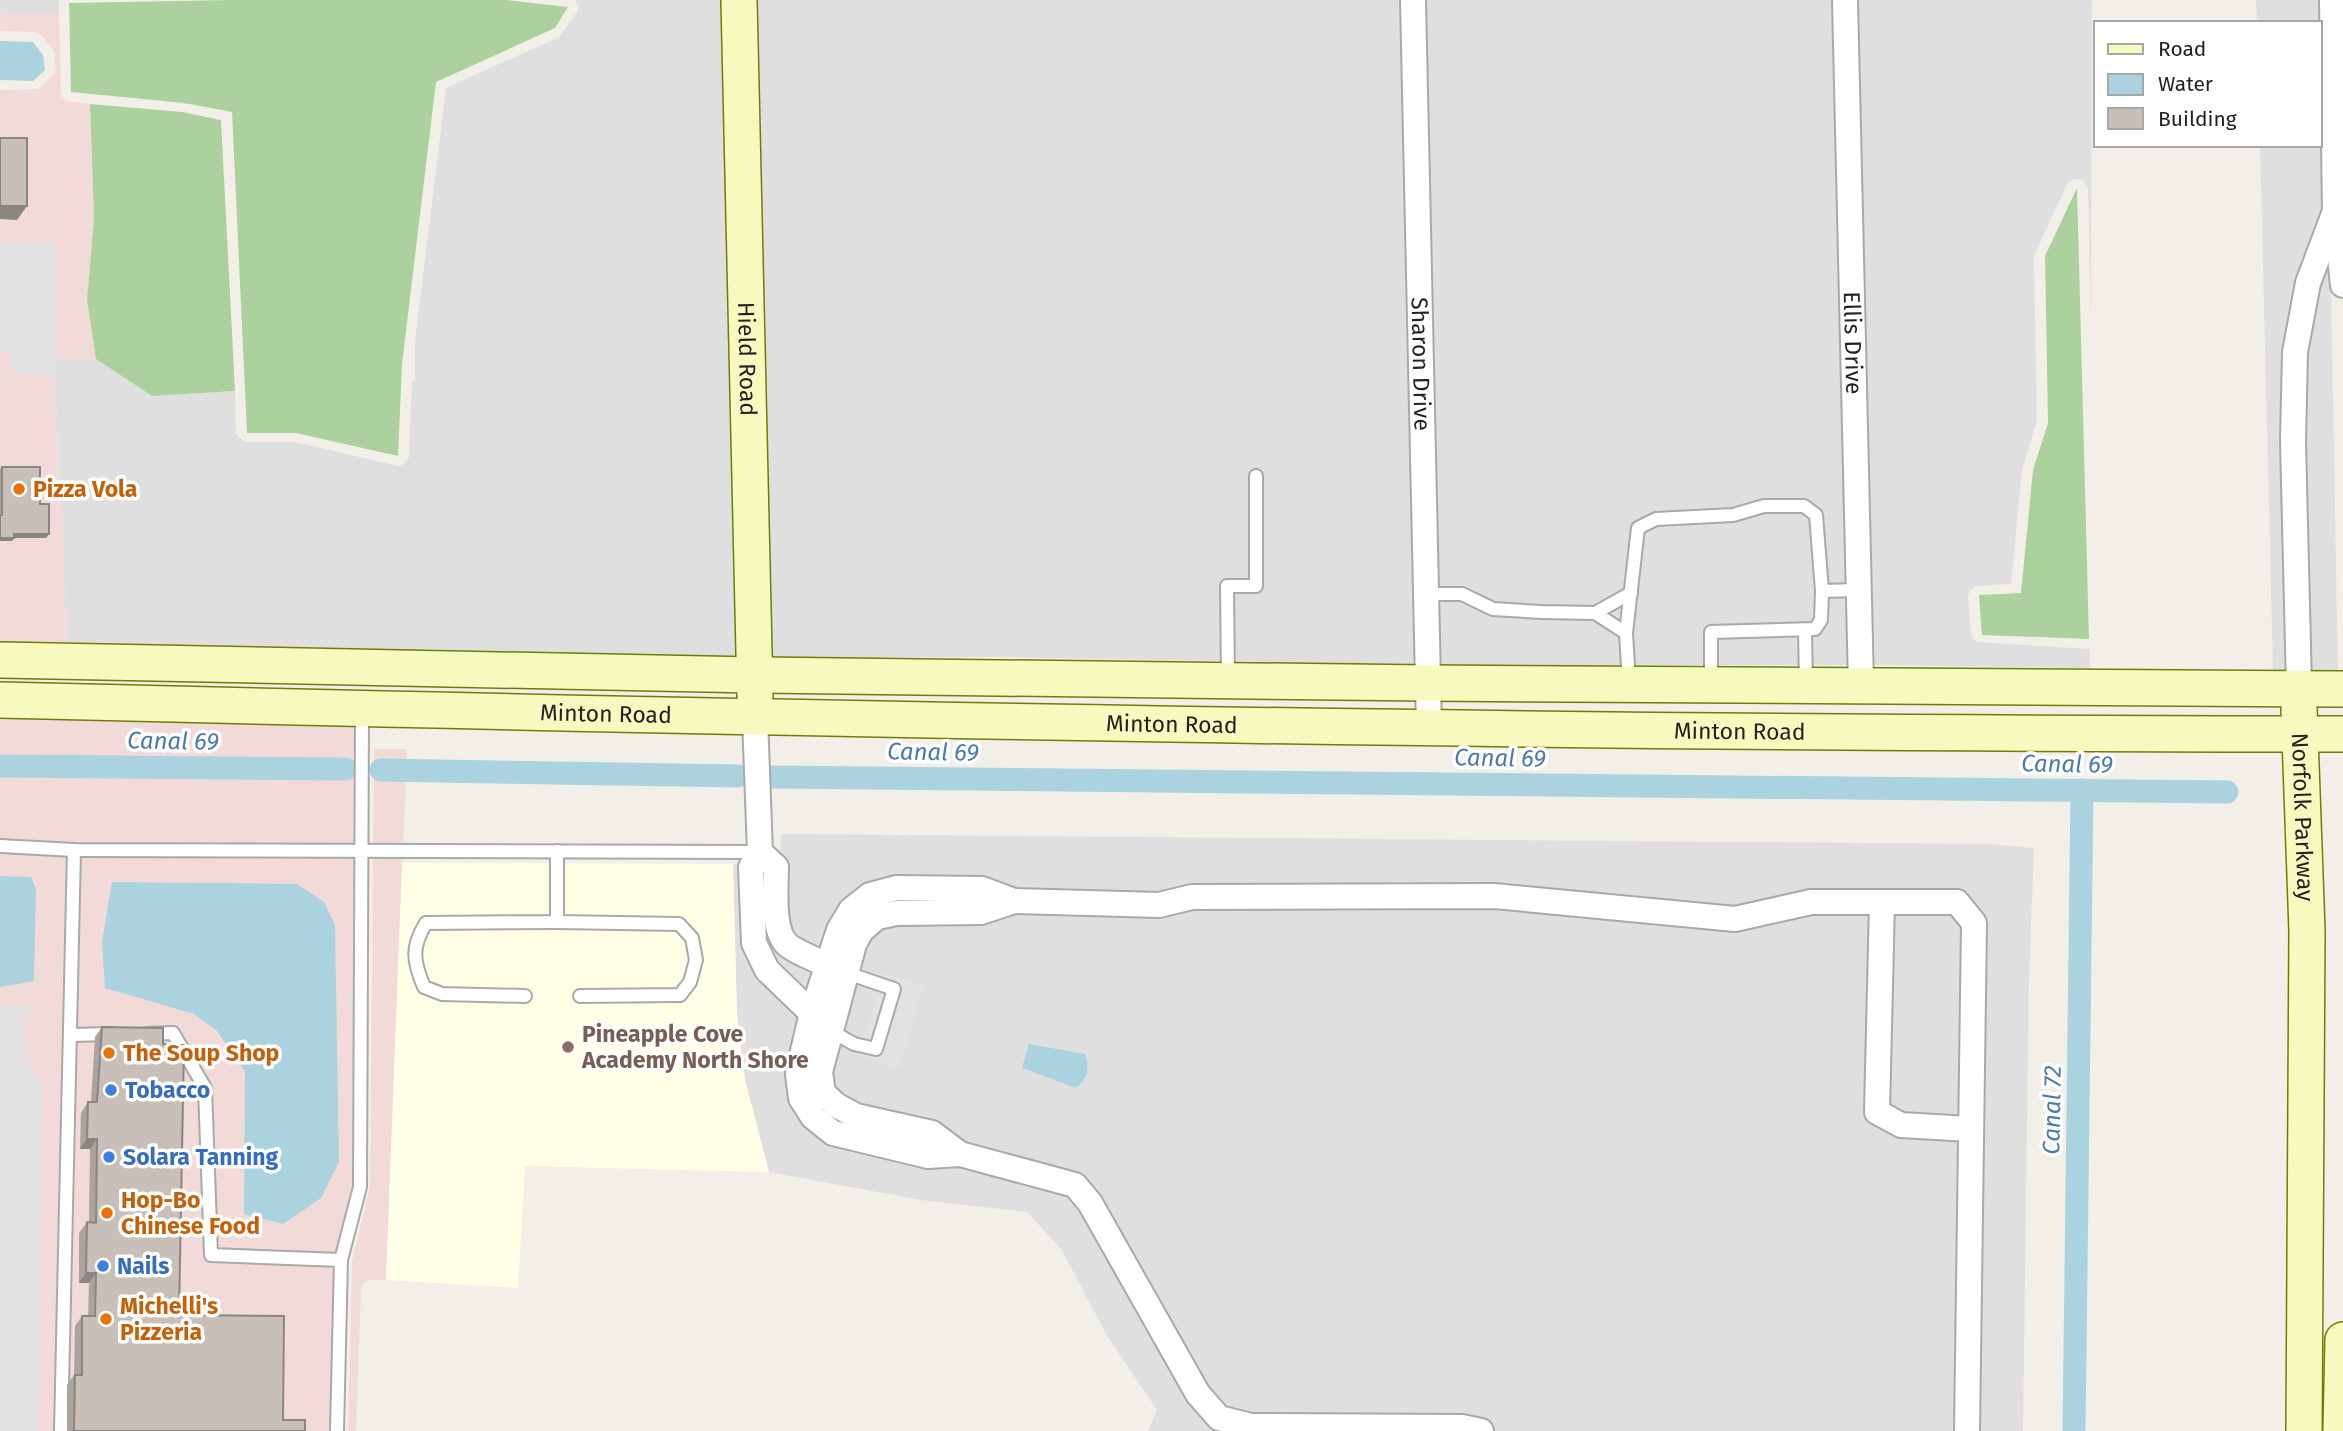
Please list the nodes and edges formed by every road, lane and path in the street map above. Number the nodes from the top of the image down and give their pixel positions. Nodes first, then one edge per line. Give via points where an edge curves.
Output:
1 (739, 0) edge
2 (1413, 0) edge
3 (1845, 0) edge
4 (2332, 0) edge
5 (2335, 211) junction
6 (2343, 285) edge
7 (1256, 476) dead end
8 (1859, 590) junction
9 (1822, 592) junction
10 (1630, 593) junction
11 (1426, 594) junction
12 (1595, 613) junction
13 (1805, 631) junction
14 (1626, 633) junction
15 (0, 660) edge
16 (520, 670) junction
17 (754, 675) junction
18 (1228, 680) junction
19 (1428, 683) junction
20 (1629, 684) junction
21 (1711, 684) junction
22 (1806, 684) junction
23 (1861, 685) junction
24 (2299, 688) junction
25 (2343, 689) edge
26 (0, 700) edge
27 (362, 709) junction
28 (755, 718) junction
29 (1429, 728) junction
30 (2300, 734) junction
31 (2343, 734) edge
32 (0, 846) edge
33 (74, 850) junction
34 (557, 851) junction
35 (363, 852) junction
36 (760, 852) junction
37 (1882, 902) junction
38 (557, 922) junction
39 (838, 969) junction
40 (525, 996) dead end
41 (580, 996) dead end
42 (813, 1013) junction
43 (831, 1031) junction
44 (70, 1035) junction
45 (1970, 1129) junction
46 (903, 1138) junction
47 (341, 1260) junction
48 (2343, 1340) edge
49 (1269, 1428) edge
50 (61, 1431) edge
51 (337, 1431) edge
52 (1481, 1431) edge
53 (1967, 1431) edge
54 (2304, 1431) edge
55 (2341, 1431) edge

1 - 17 main road, Hield Road
2 - 11 street, Sharon Drive
3 - 8 street, Ellis Drive
4 - 5 street, Norfolk Parkway
5 - 6 street, Norfolk Parkway
5 - 24 street, Norfolk Parkway via 2308,283 2295,352
7 - 18 lane via 1256,586 1227,586
8 - 9 lane
8 - 23 street, Ellis Drive
9 - 10 lane via 1816,515 1804,506 1764,506 1733,515 1656,519 1638,528
9 - 13 lane via 1821,620 1815,629
10 - 12 lane
10 - 14 lane
11 - 12 lane via 1462,594 1493,608
11 - 19 street, Sharon Drive
12 - 14 lane
13 - 21 lane via 1711,632
13 - 22 lane
14 - 20 lane
15 - 16 main road, Minton Road
16 - 17 main road, Minton Road
16 - 27 main road via 472,686 409,685
17 - 18 main road, Minton Road
17 - 28 main road, Hield Road
18 - 19 main road, Minton Road
19 - 20 main road, Minton Road
19 - 29 street, Sharon Drive
20 - 21 main road, Minton Road
21 - 22 main road, Minton Road
22 - 23 main road, Minton Road
23 - 24 main road, Minton Road
24 - 25 main road, Minton Road
24 - 30 main road, Norfolk Parkway
26 - 27 main road, Minton Road
27 - 28 main road, Minton Road
27 - 35 lane
28 - 29 main road, Minton Road
28 - 36 street
29 - 30 main road, Minton Road
30 - 31 main road, Minton Road
30 - 54 main road, Norfolk Parkway via 2306,931
32 - 33 lane
33 - 35 lane
33 - 44 lane
34 - 35 lane
34 - 36 lane
34 - 38 lane
35 - 47 lane via 359,1187
36 - 39 street via 776,867 780,935 788,946
36 - 42 street via 751,867 754,943 767,970
37 - 39 street via 1811,902 1735,919 1494,896 1192,897 1159,905 1014,901 981,912 958,901 877,917 861,931
37 - 45 street via 1877,1112 1901,1125
37 - 45 street via 1957,902 1974,923
38 - 40 lane via 426,923 415,940 415,966 424,987 442,994
38 - 41 lane via 679,924 692,938 696,960 690,982 680,995
39 - 42 street
39 - 43 street
39 - 43 lane via 894,989 876,1049 853,1044
42 - 43 street
42 - 46 street via 798,1075 801,1098 813,1117 833,1133
43 - 46 street via 820,1072 823,1093 836,1105
44 - 47 lane via 173,1033 205,1088 211,1255
44 - 50 lane
45 - 53 street
46 - 49 street via 928,1156 960,1154 1076,1185 1198,1394 1219,1419
47 - 51 lane
48 - 55 main road
49 - 52 street via 1462,1427

